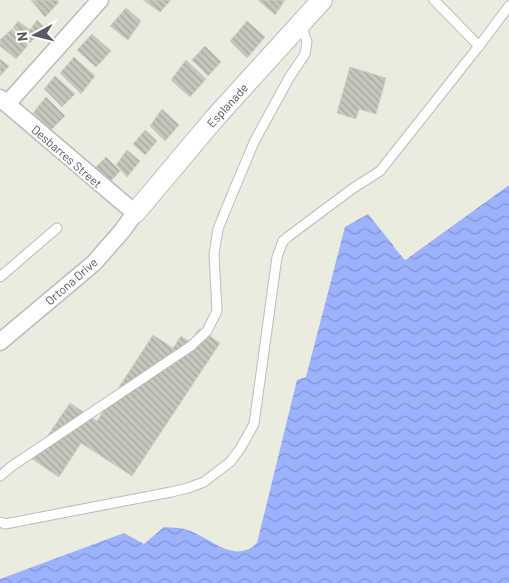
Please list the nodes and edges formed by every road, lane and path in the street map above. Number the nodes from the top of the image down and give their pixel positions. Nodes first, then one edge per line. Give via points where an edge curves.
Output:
1 (100, 0) edge
2 (322, 0) edge
3 (434, 0) edge
4 (509, 6) edge
5 (298, 26) junction
6 (479, 46) junction
7 (4, 101) edge
8 (135, 213) junction
9 (57, 228) dead end
10 (0, 276) edge
11 (0, 342) edge
12 (0, 476) edge
13 (0, 522) edge

1 - 7 street
2 - 5 street, Esplanade
3 - 6 lane
4 - 6 lane
5 - 8 street, Esplanade
5 - 12 lane via 307,42 305,54 254,142 218,229 214,254 217,311 208,332
6 - 13 lane via 380,172 283,241 277,256 254,424 230,462 204,482 171,492 5,524
7 - 8 street, Desbarres Street
8 - 11 street, Ortona Drive via 94,263
9 - 10 lane

